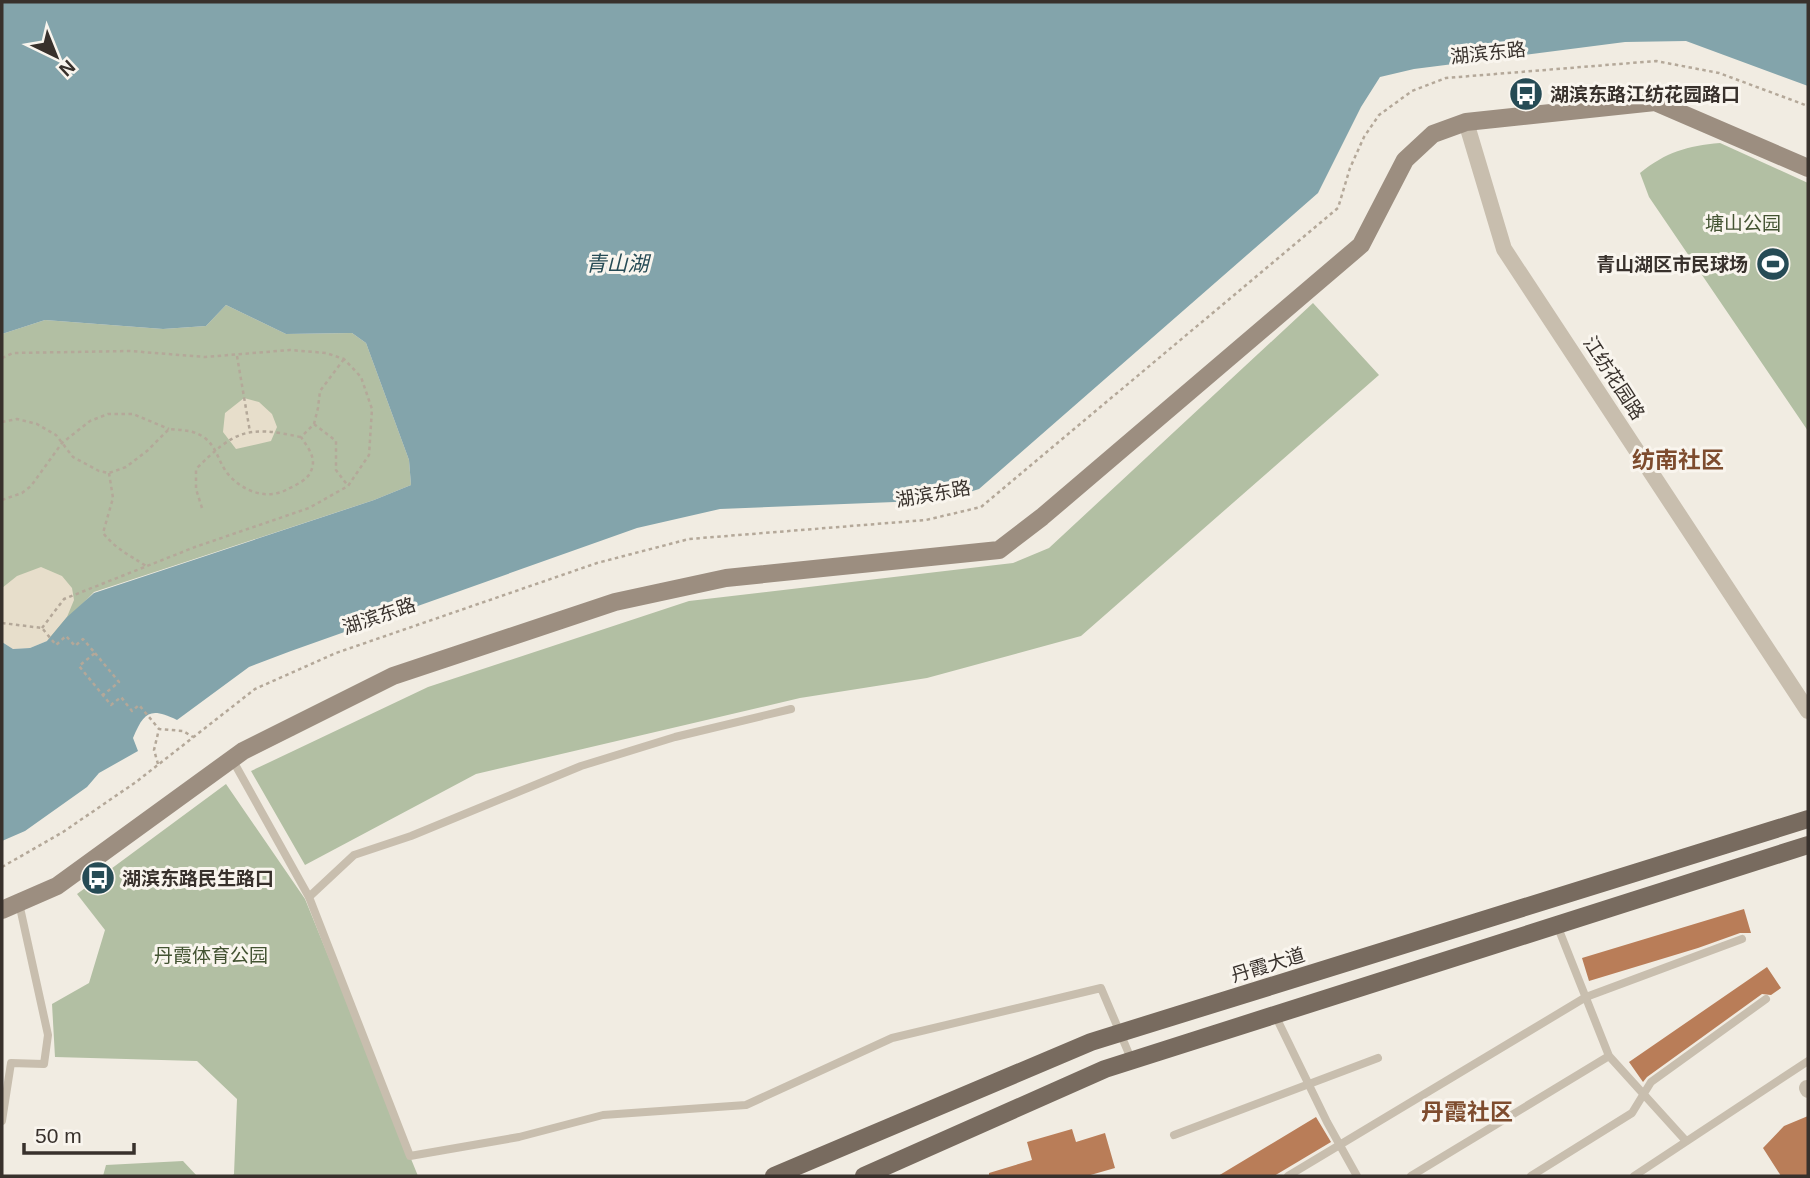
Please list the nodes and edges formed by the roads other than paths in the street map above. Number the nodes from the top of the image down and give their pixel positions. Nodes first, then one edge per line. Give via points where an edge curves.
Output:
1 (1466, 122) junction
2 (1808, 168) edge
3 (791, 709) dead end
4 (1808, 711) edge
5 (232, 759) junction
6 (1808, 812) edge
7 (1808, 819) edge
8 (1786, 827) junction
9 (1804, 846) edge
10 (309, 897) junction
11 (19, 903) junction
12 (2, 910) edge
13 (1557, 925) junction
14 (1742, 939) dead end
15 (1586, 997) junction
16 (1766, 999) dead end
17 (1275, 1015) junction
18 (1120, 1033) junction
19 (1609, 1056) junction
20 (1378, 1058) dead end
21 (1132, 1061) junction
22 (1808, 1062) edge
23 (1308, 1085) junction
24 (1643, 1095) junction
25 (2, 1121) edge
26 (1174, 1135) dead end
27 (1686, 1141) junction
28 (1339, 1146) junction
29 (774, 1176) edge
30 (864, 1176) edge
31 (1288, 1176) edge
32 (1357, 1176) edge
33 (1411, 1176) edge
34 (1531, 1176) edge
35 (1633, 1176) edge

1 - 2 street via 1655,102
1 - 4 street, 江纺花园路 via 1504,249
1 - 5 street via 1433,134 1405,160 1361,245 999,550 726,578 615,603 393,676
3 - 10 lane via 581,766 354,855
5 - 10 lane
5 - 11 street via 57,886
6 - 8 main road, 丹霞大道
7 - 8 main road, 丹霞大道
8 - 18 main road, 丹霞大道
9 - 13 main road
10 - 18 lane via 410,1156 519,1137 603,1115 746,1105 892,1038 1101,988
11 - 12 street
11 - 25 lane via 48,1035 44,1064 11,1063
13 - 15 lane
13 - 17 main road
14 - 15 lane
15 - 19 lane
15 - 28 lane
16 - 24 lane via 1651,1082
17 - 21 main road
17 - 23 lane
18 - 21 lane
18 - 29 main road, 丹霞大道
19 - 24 lane
19 - 33 lane
20 - 23 lane
21 - 30 main road
22 - 27 lane
23 - 26 lane
23 - 28 lane
24 - 27 lane
24 - 34 lane via 1632,1113
27 - 35 lane
28 - 31 lane
28 - 32 lane

